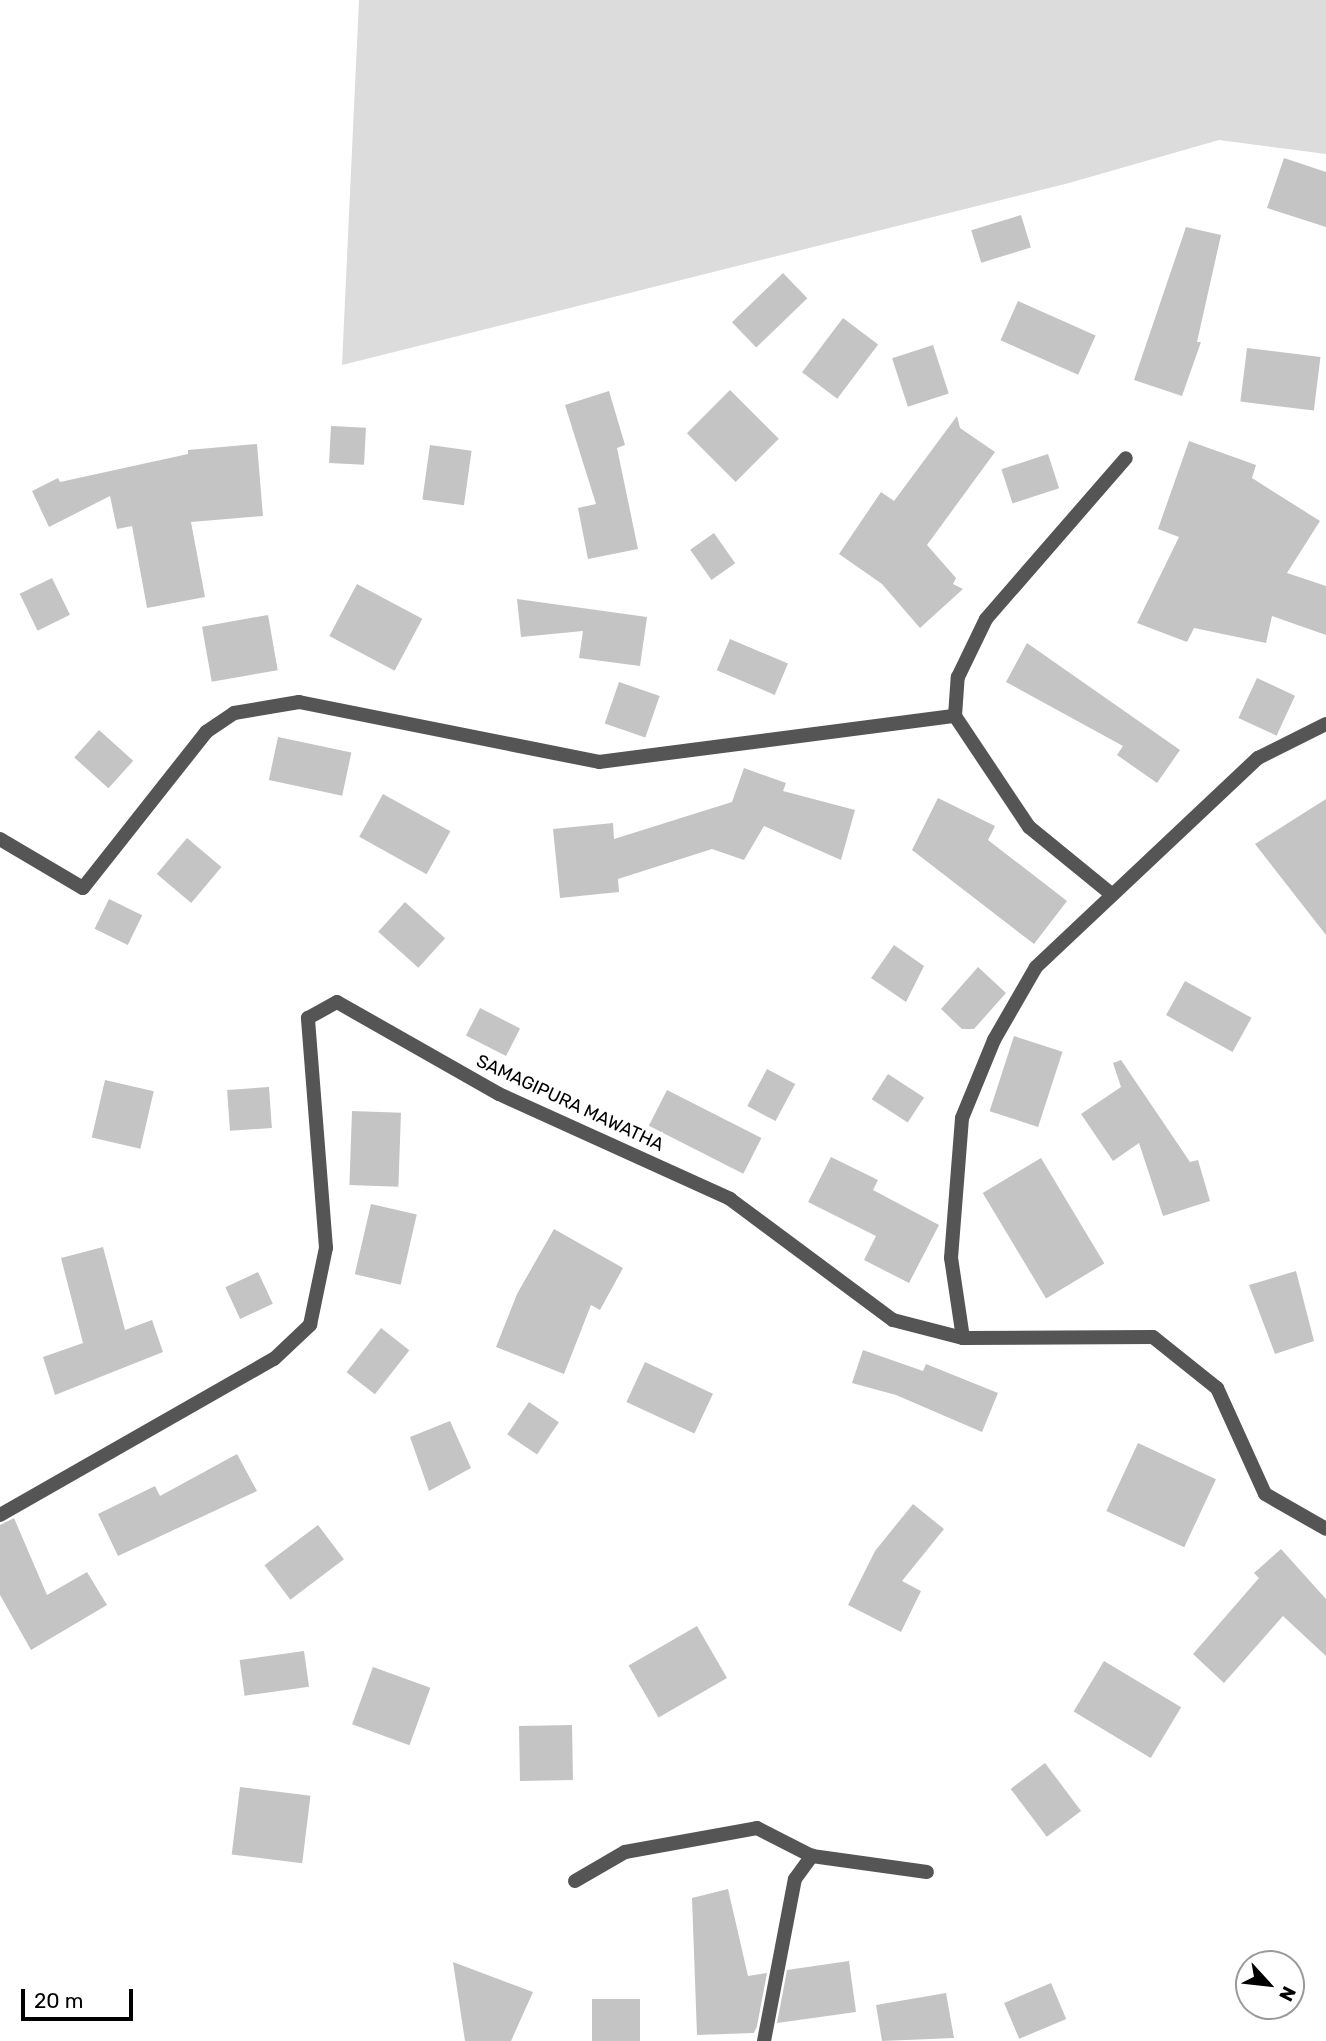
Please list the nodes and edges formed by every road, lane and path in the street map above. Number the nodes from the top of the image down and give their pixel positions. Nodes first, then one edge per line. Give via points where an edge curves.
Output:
1 (1126, 458) dead end
2 (955, 716) junction
3 (1326, 724) edge
4 (0, 839) edge
5 (1110, 893) junction
6 (963, 1338) junction
7 (0, 1515) edge
8 (1326, 1529) edge
9 (812, 1856) junction
10 (928, 1871) dead end
11 (575, 1881) dead end
12 (764, 2041) edge

1 - 2 street via 986,619 958,677
2 - 4 street via 599,762 299,702 234,713 206,732 83,888
2 - 5 street via 1029,827
3 - 5 street via 1258,758
5 - 6 street via 1036,967 994,1040 962,1118 951,1258
6 - 7 street, SAMAGIPURA MAWATHA via 893,1320 730,1199 499,1094 337,1002 308,1018 326,1248 310,1325 274,1359
6 - 8 street, SAMAGIPURA MAWATHA via 1153,1338 1217,1388 1265,1494
9 - 10 street
9 - 11 street via 757,1828 625,1852
9 - 12 street via 795,1879

